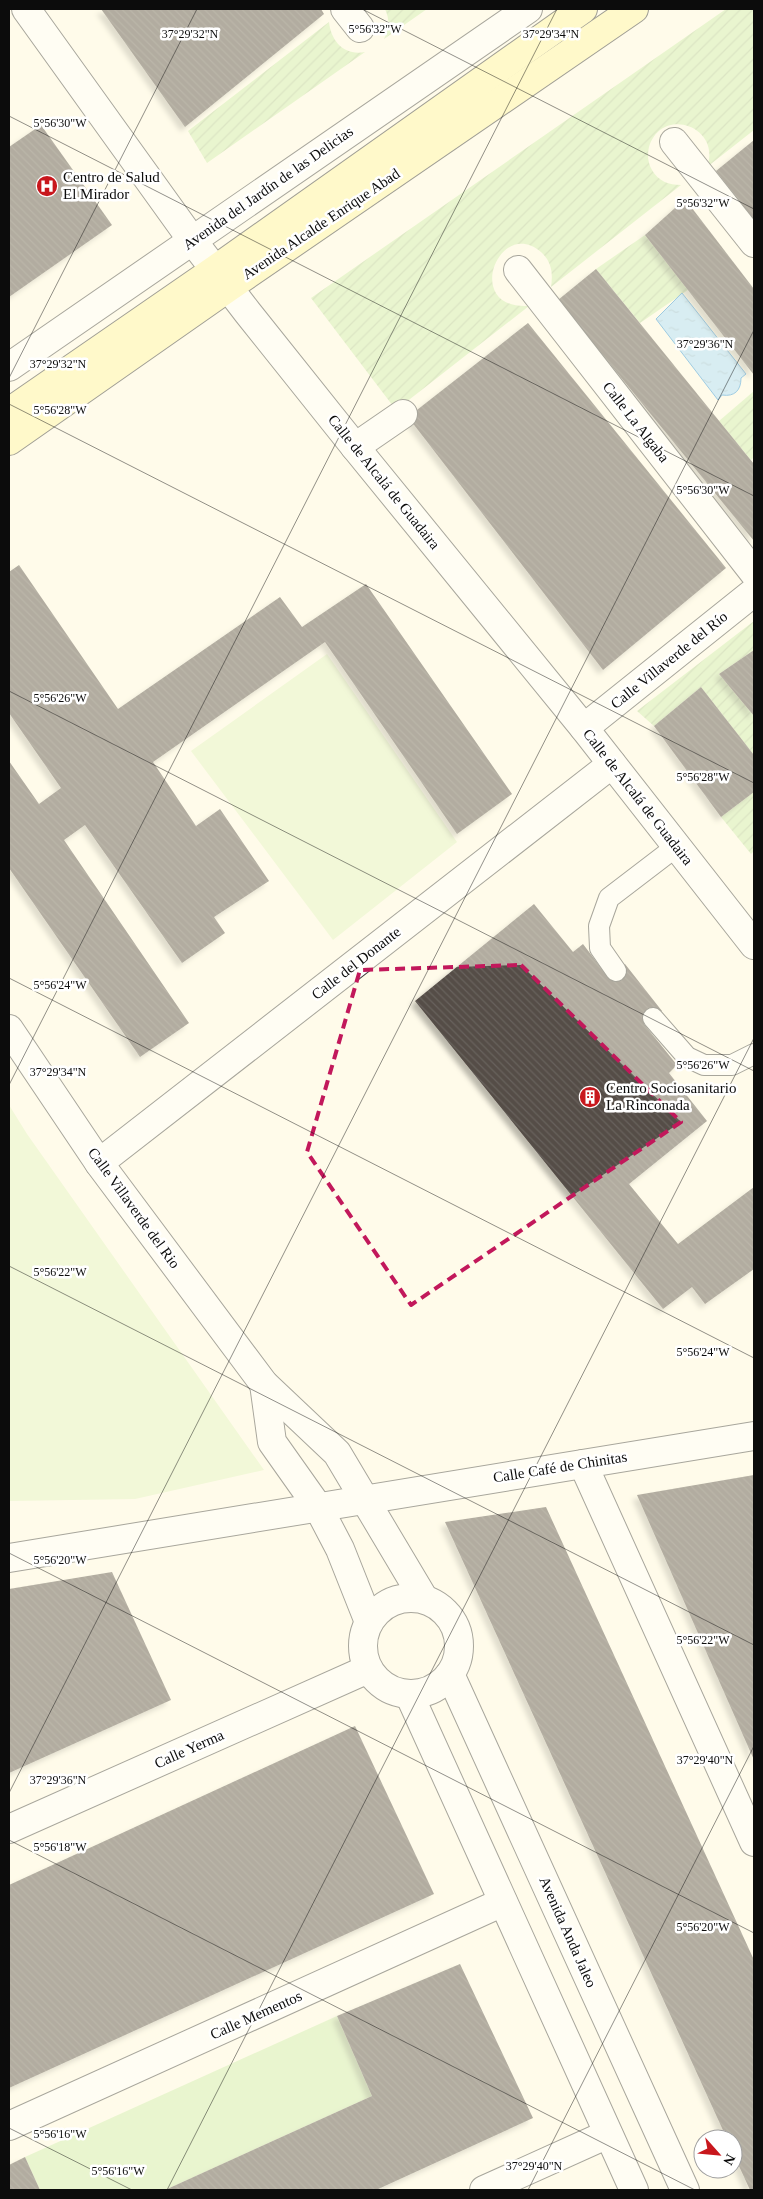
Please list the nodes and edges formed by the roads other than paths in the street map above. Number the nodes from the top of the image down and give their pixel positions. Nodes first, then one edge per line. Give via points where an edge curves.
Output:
1 (26, 9) edge
2 (528, 9) edge
3 (583, 9) edge
4 (634, 9) edge
5 (674, 142) dead end
6 (192, 240) junction
7 (754, 243) edge
8 (518, 270) dead end
9 (223, 278) junction
10 (9, 367) edge
11 (9, 412) edge
12 (403, 414) dead end
13 (9, 441) edge
14 (355, 448) junction
15 (754, 573) edge
16 (754, 592) edge
17 (584, 728) junction
18 (612, 764) junction
19 (677, 846) junction
20 (754, 945) edge
21 (616, 971) dead end
22 (653, 1018) dead end
23 (9, 1028) edge
24 (754, 1054) edge
25 (99, 1162) junction
26 (264, 1384) junction
27 (754, 1436) edge
28 (584, 1464) junction
29 (366, 1499) junction
30 (318, 1507) junction
31 (9, 1558) edge
32 (424, 1599) junction
33 (369, 1622) junction
34 (368, 1669) junction
35 (450, 1674) junction
36 (409, 1694) junction
37 (9, 1829) edge
38 (754, 1842) edge
39 (503, 1902) junction
40 (9, 2126) edge
41 (608, 2134) junction
42 (484, 2190) edge
43 (634, 2190) edge
44 (685, 2190) edge

1 - 6 street, Calle de Alcalá de Guadaira
2 - 6 street, Avenida del Jardín de las Delicias
3 - 9 main road, Avenida Alcalde Enrique Abad
4 - 9 main road, Avenida Alcalde Enrique Abad
5 - 7 street
6 - 9 street, Calle de Alcalá de Guadaira
6 - 10 street, Avenida del Jardín de las Delicias
8 - 15 street, Calle La Algaba
9 - 11 main road, Avenida Alcalde Enrique Abad
9 - 13 main road, Avenida Alcalde Enrique Abad
9 - 14 street, Calle de Alcalá de Guadaira
12 - 14 street
14 - 17 street, Calle de Alcalá de Guadaira
16 - 17 street, Calle Villaverde del Río
17 - 18 street, Calle de Alcalá de Guadaira
18 - 19 street, Calle de Alcalá de Guadaira
18 - 25 street, Calle del Donante
19 - 20 street, Calle de Alcalá de Guadaira
19 - 21 lane via 609,898 599,926 600,948
22 - 24 lane via 687,1057 704,1065 732,1065
23 - 25 street, Calle Villaverde del Rio
25 - 26 street, Calle Villaverde del Rio
26 - 29 street, Calle Villaverde del Rio via 337,1453
26 - 30 street, Calle Villaverde del Rio via 272,1442
27 - 28 street, Calle Café de Chinitas
28 - 29 street, Calle Café de Chinitas
28 - 38 street
29 - 30 street, Calle Café de Chinitas
29 - 32 street
30 - 31 street
30 - 33 street via 340,1549
32 - 33 street via 408,1597 394,1601 379,1609
32 - 35 street via 438,1605 450,1616 457,1629 460,1645
33 - 34 street via 364,1638
34 - 36 street via 379,1682 394,1691
34 - 37 street, Calle Yerma
35 - 36 street via 440,1685 426,1692
35 - 44 street, Avenida Anda Jaleo
36 - 39 street
39 - 40 street, Calle Mementos
39 - 41 street
41 - 42 street
41 - 43 street

